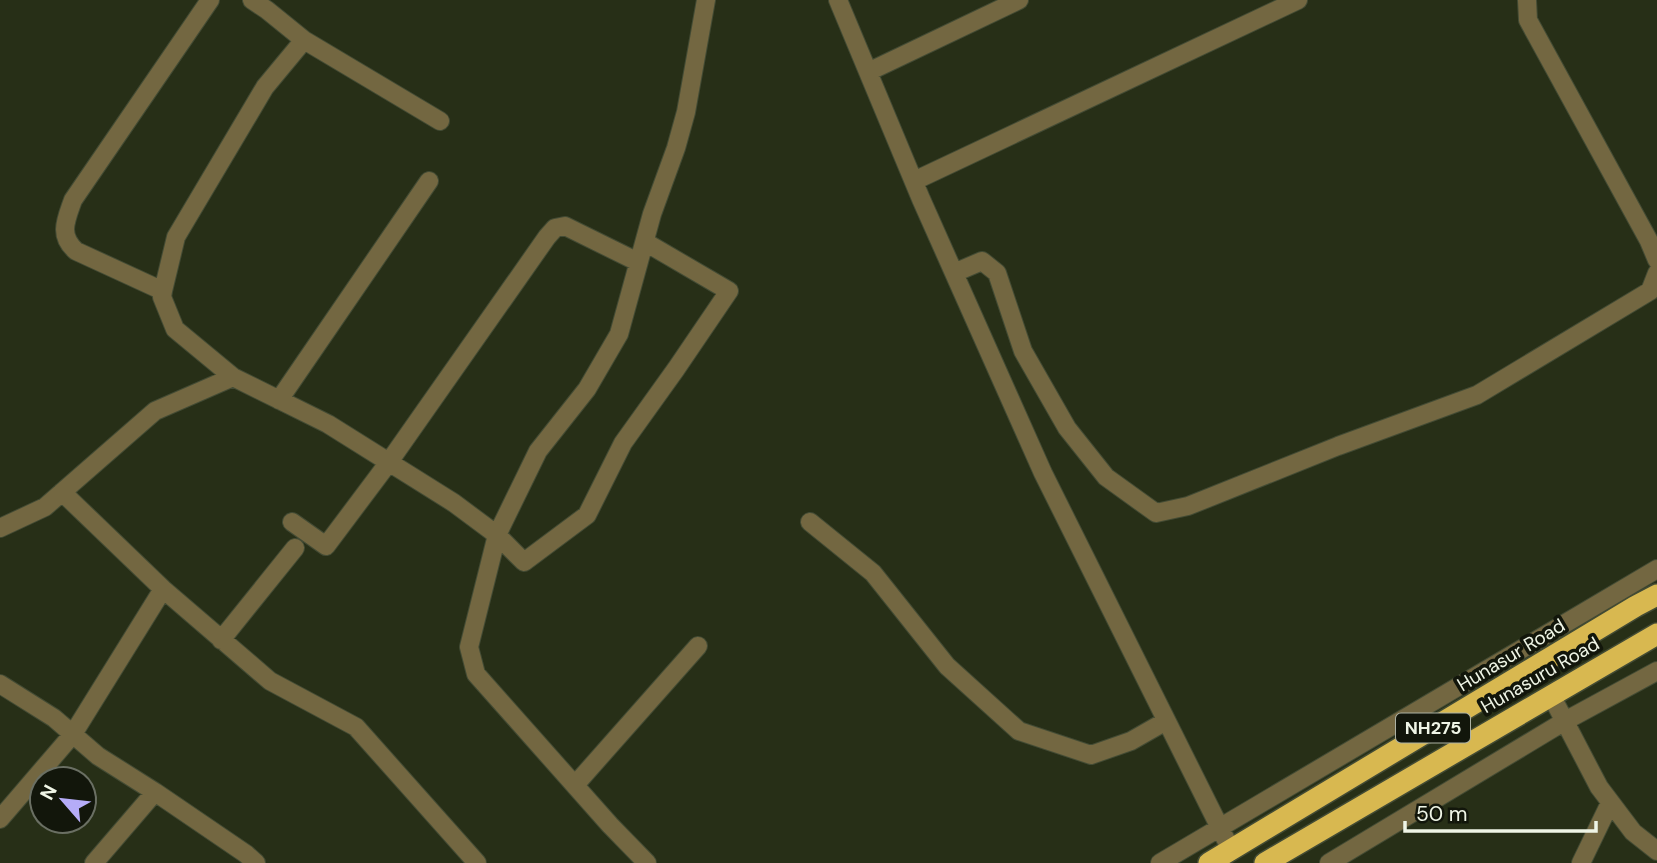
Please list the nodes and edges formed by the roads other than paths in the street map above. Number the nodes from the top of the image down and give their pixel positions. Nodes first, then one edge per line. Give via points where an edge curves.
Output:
1 (210, 0) edge
2 (252, 0) edge
3 (706, 0) edge
4 (838, 0) edge
5 (1019, 0) edge
6 (1298, 0) edge
7 (1527, 0) edge
8 (304, 40) junction
9 (868, 72) junction
10 (440, 121) dead end
11 (429, 181) dead end
12 (914, 181) junction
13 (645, 242) junction
14 (1657, 260) edge
15 (638, 262) junction
16 (954, 273) junction
17 (1657, 273) edge
18 (163, 291) junction
19 (233, 377) junction
20 (279, 400) junction
21 (389, 463) junction
22 (62, 492) junction
23 (292, 522) dead end
24 (810, 522) dead end
25 (0, 528) edge
26 (497, 535) junction
27 (295, 548) dead end
28 (1657, 569) edge
29 (163, 589) junction
30 (1657, 595) edge
31 (1657, 634) edge
32 (221, 640) junction
33 (698, 646) dead end
34 (1657, 671) edge
35 (0, 684) edge
36 (1551, 695) junction
37 (1166, 721) junction
38 (1565, 721) junction
39 (73, 734) junction
40 (575, 785) junction
41 (155, 792) junction
42 (1610, 803) junction
43 (0, 819) edge
44 (1220, 828) junction
45 (1231, 850) junction
46 (1657, 851) edge
47 (246, 860) edge
48 (94, 863) edge
49 (477, 863) edge
50 (647, 863) edge
51 (1160, 863) edge
52 (1209, 863) edge
53 (1265, 863) edge
54 (1329, 863) edge
55 (1581, 863) edge

1 - 18 street via 73,200 66,218 64,232 76,251
2 - 8 street
3 - 13 street via 686,112
4 - 9 street
5 - 9 street
6 - 12 street
7 - 14 street via 1528,20
8 - 10 street
8 - 18 street via 265,87 176,237
9 - 12 street
11 - 20 street
12 - 16 street
13 - 15 street
13 - 26 street via 729,291 623,443 587,514 524,562
15 - 21 street via 565,226 555,228
15 - 26 street via 619,334 587,389 538,451
16 - 17 street via 982,261 997,273 1023,351 1067,428 1106,477 1156,513 1188,506 1476,395 1650,290
16 - 37 street via 1043,473
18 - 19 street via 175,329
19 - 20 street
19 - 22 street via 155,411
20 - 21 street via 328,424
21 - 23 street via 326,545
21 - 26 street
22 - 25 street via 45,507
22 - 29 street
24 - 37 street via 873,573 947,666 1019,731 1091,755 1131,741
26 - 40 street via 469,647 476,674
27 - 32 street
28 - 44 street
29 - 32 street
29 - 39 street
30 - 45 highway, Hunasur Road / NH275
31 - 36 highway, Hunasuru Road / NH275
32 - 49 street via 270,681 356,727
33 - 40 street
34 - 38 street
35 - 39 street
36 - 38 street
36 - 53 highway, Hunasuru Road / NH275
37 - 44 street
38 - 42 street
38 - 54 street
39 - 41 street via 98,757
39 - 43 street
40 - 50 street
41 - 47 street
41 - 48 street
42 - 46 street via 1633,832
42 - 55 street
44 - 45 street
44 - 51 street
45 - 52 highway, Hunasur Road / NH275

